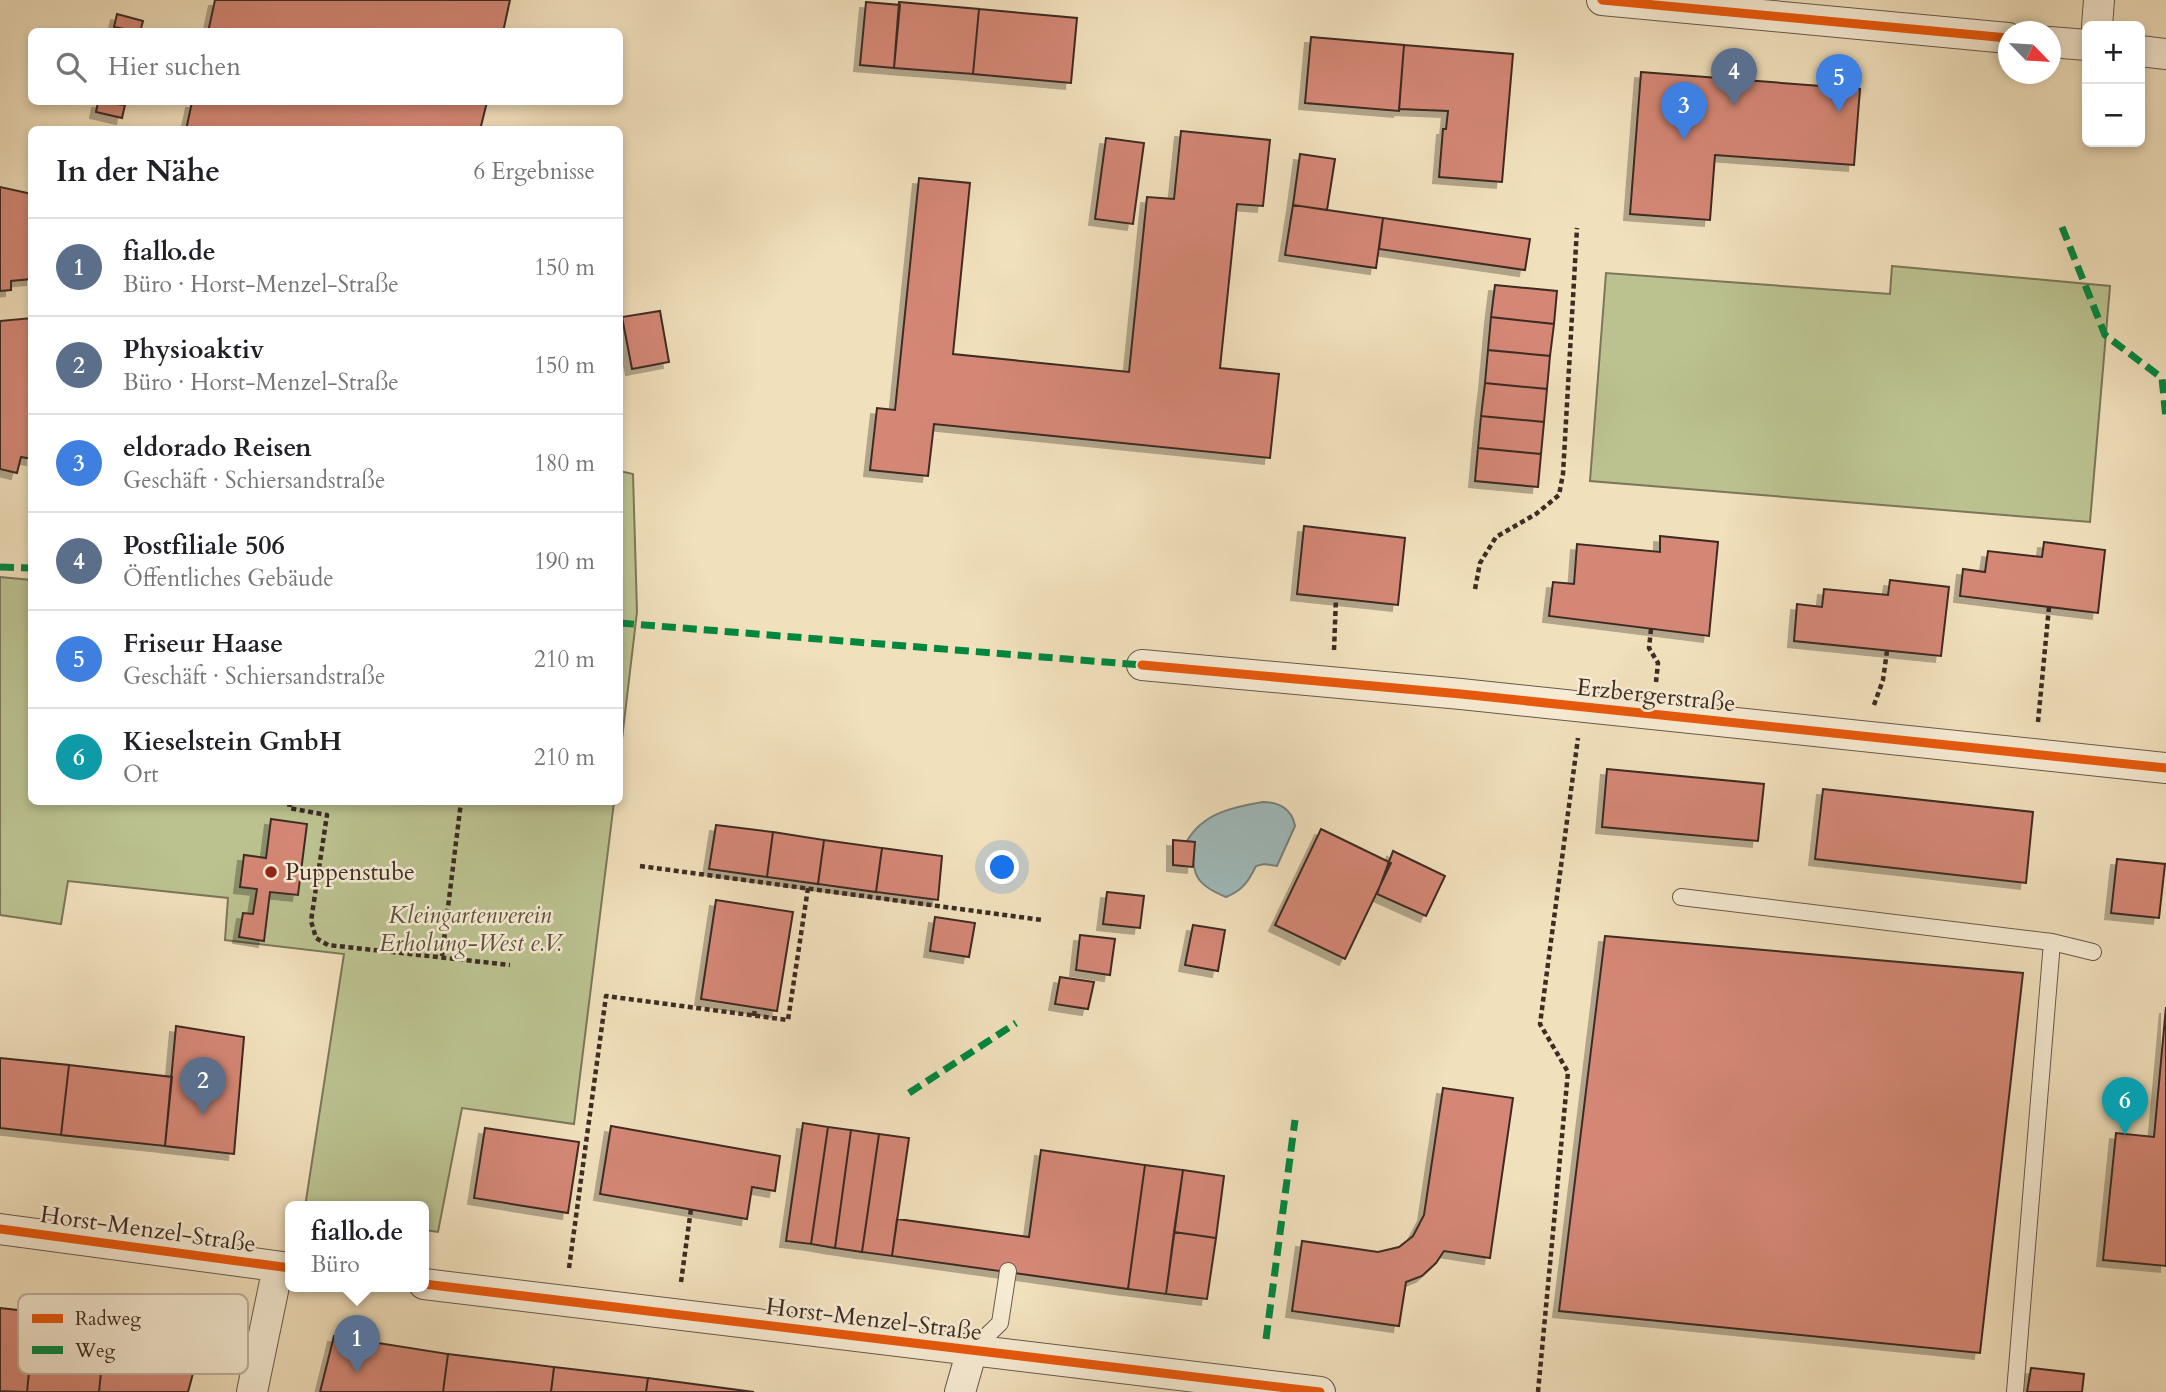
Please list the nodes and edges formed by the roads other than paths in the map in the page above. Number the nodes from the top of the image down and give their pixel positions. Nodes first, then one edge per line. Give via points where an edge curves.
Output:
1 (1602, 0) edge
2 (2099, 0) edge
3 (2097, 21) edge
4 (1998, 37) edge
5 (2061, 43) edge
6 (2082, 45) edge
7 (2145, 52) edge
8 (2166, 54) edge
9 (1142, 665) dead end
10 (2166, 768) edge
11 (1681, 897) dead end
12 (2052, 942) junction
13 (2093, 952) dead end
14 (0, 1228) edge
15 (284, 1267) edge
16 (1008, 1271) dead end
17 (429, 1285) edge
18 (972, 1350) junction
19 (252, 1392) edge
20 (960, 1392) edge
21 (1320, 1392) edge
22 (2015, 1392) edge

1 - 4 street
2 - 3 street
5 - 6 street
7 - 8 street
9 - 10 street, Erzbergerstraße
11 - 12 lane
12 - 13 lane
12 - 22 lane
14 - 15 street, Horst-Menzel-Straße
15 - 19 street
16 - 18 lane via 1000,1323
17 - 18 street, Horst-Menzel-Straße
18 - 20 street
18 - 21 street, Horst-Menzel-Straße

